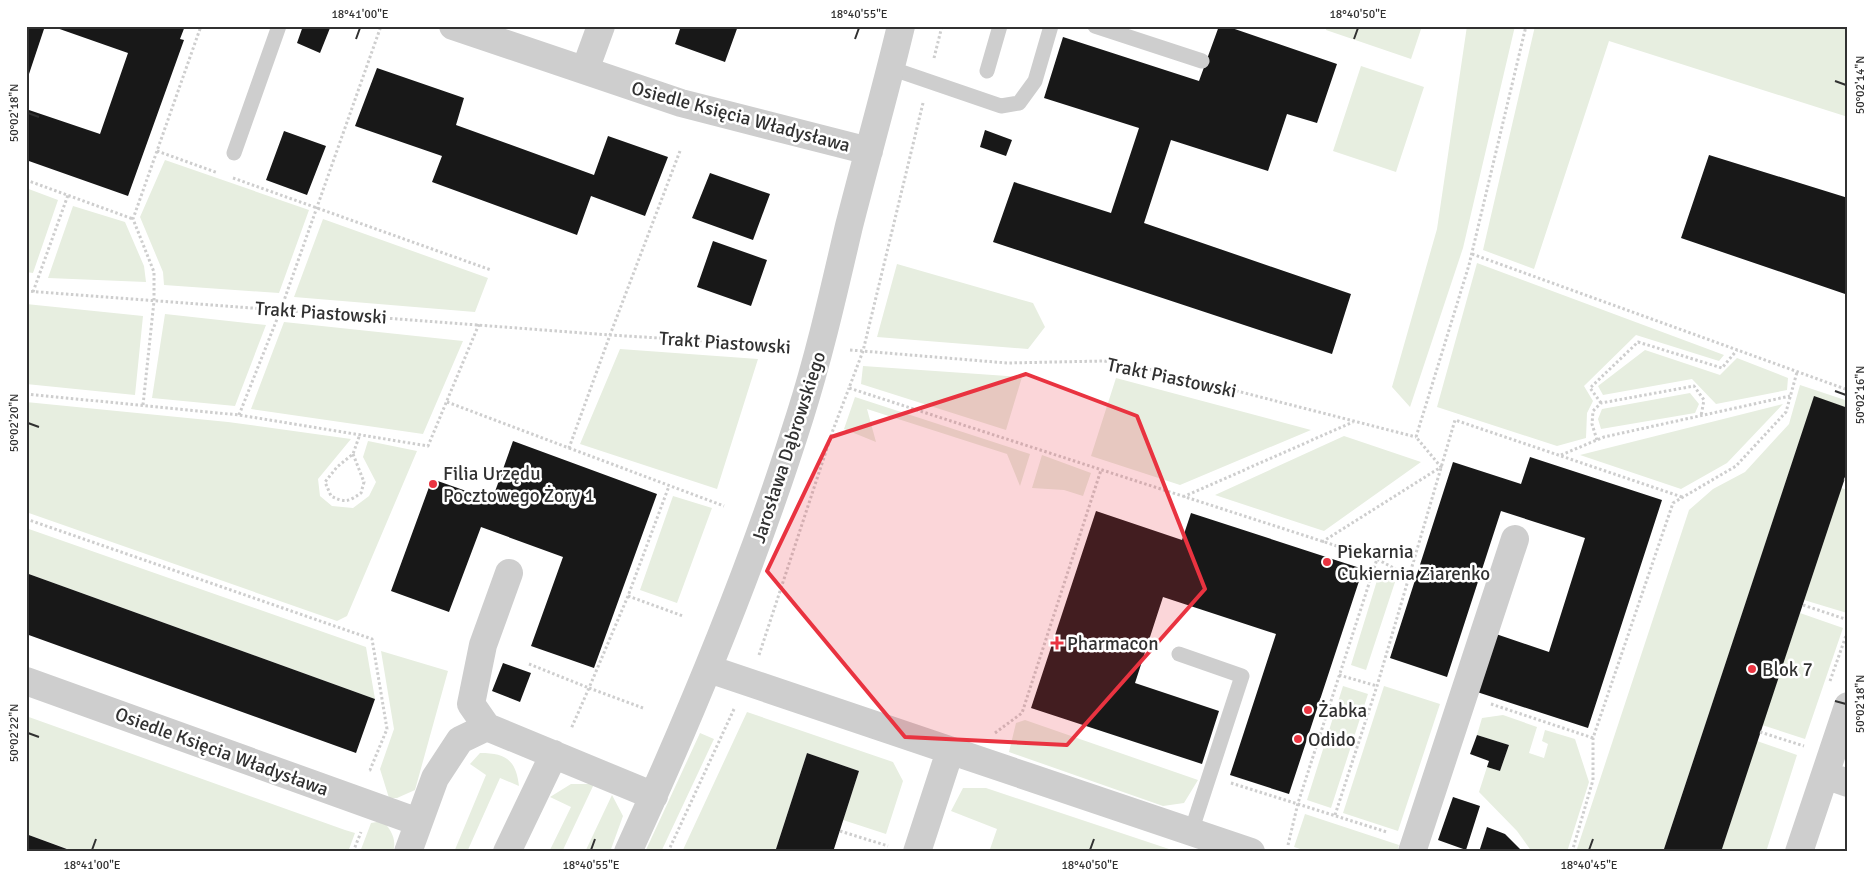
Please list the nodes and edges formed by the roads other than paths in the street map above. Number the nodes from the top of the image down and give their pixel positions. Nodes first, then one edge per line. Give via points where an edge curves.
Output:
1 (279, 26) edge
2 (453, 26) edge
3 (601, 26) edge
4 (900, 26) edge
5 (1000, 26) edge
6 (1051, 26) edge
7 (1095, 26) edge
8 (1202, 61) dead end
9 (890, 68) junction
10 (586, 70) junction
11 (987, 71) dead end
12 (869, 151) junction
13 (234, 153) dead end
14 (1515, 539) dead end
15 (509, 573) dead end
16 (1179, 654) dead end
17 (709, 669) junction
18 (26, 681) edge
19 (1848, 706) edge
20 (487, 727) junction
21 (950, 751) junction
22 (554, 754) junction
23 (1836, 779) edge
24 (654, 796) junction
25 (418, 822) junction
26 (1191, 832) junction
27 (408, 852) edge
28 (507, 852) edge
29 (628, 852) edge
30 (918, 852) edge
31 (1251, 852) edge
32 (1412, 852) edge
33 (1799, 852) edge

1 - 13 lane
2 - 10 street, Osiedle Księcia Władysława
3 - 10 street
4 - 9 street, Jarosława Dąbrowskiego
5 - 11 lane
6 - 9 lane via 1035,81 1019,103 1001,106
7 - 8 lane
9 - 12 street, Jarosława Dąbrowskiego
10 - 12 street, Osiedle Księcia Władysława via 681,103
12 - 17 street, Jarosława Dąbrowskiego via 821,348 800,418
14 - 32 street
15 - 20 street via 483,644 471,704
16 - 26 lane via 1242,676
17 - 21 street
17 - 24 street, Jarosława Dąbrowskiego
18 - 25 street, Osiedle Księcia Władysława
19 - 23 street
20 - 22 street
20 - 25 street via 460,740 435,778
21 - 26 street
21 - 30 street
22 - 24 street
22 - 28 street
23 - 33 street
24 - 29 street, Jarosława Dąbrowskiego
25 - 27 street
26 - 31 street

